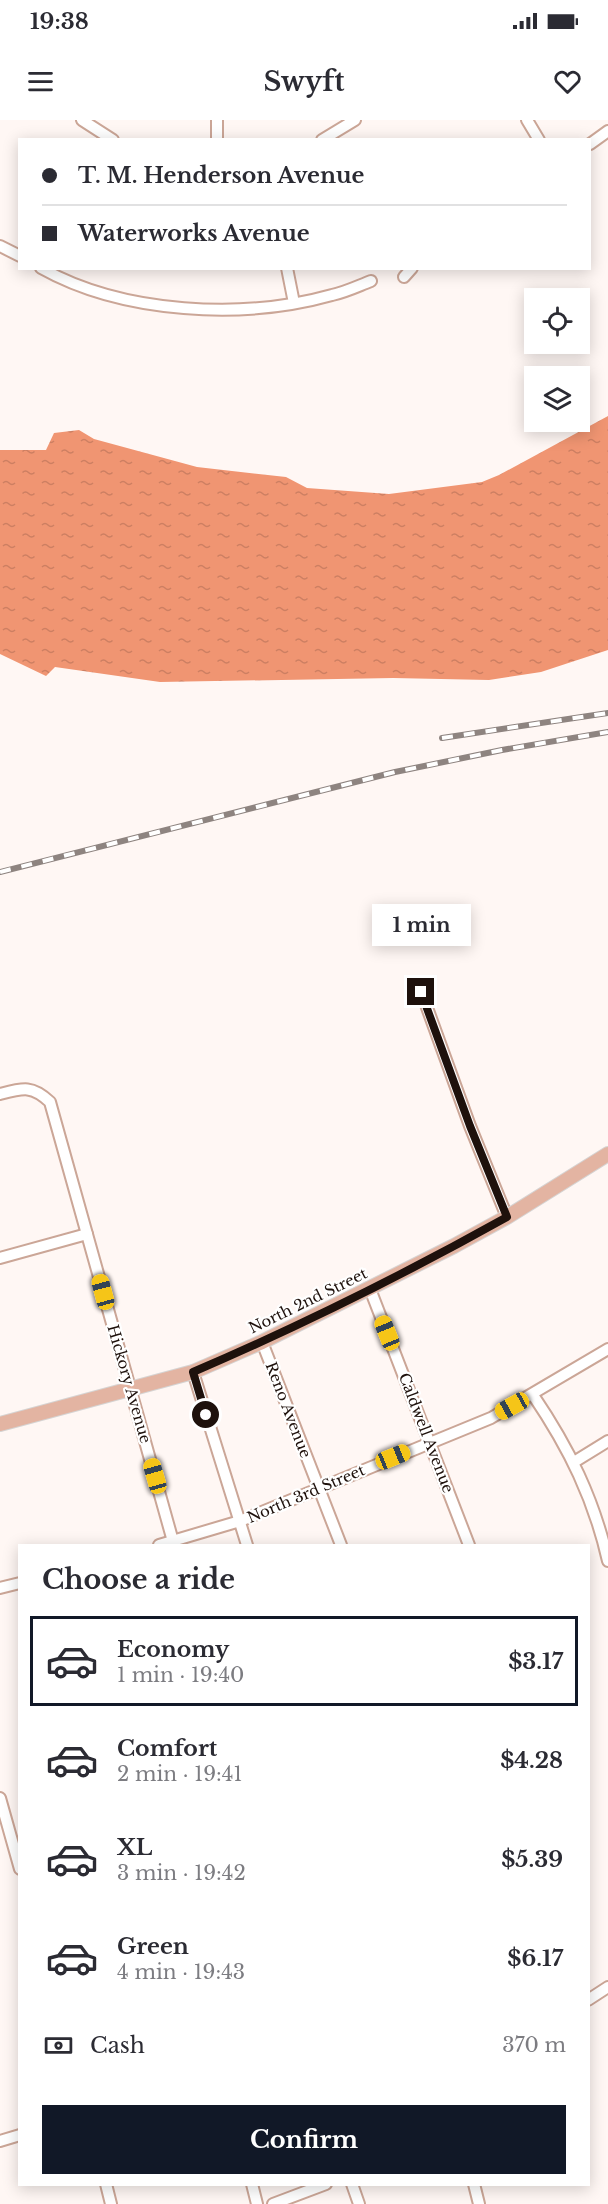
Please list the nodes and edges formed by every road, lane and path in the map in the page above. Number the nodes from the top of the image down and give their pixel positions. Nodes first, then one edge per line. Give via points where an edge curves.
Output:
1 (82, 120) edge
2 (217, 120) edge
3 (355, 120) edge
4 (527, 120) edge
5 (608, 131) edge
6 (109, 138) edge
7 (216, 138) edge
8 (325, 138) edge
9 (538, 138) edge
10 (591, 143) edge
11 (0, 246) edge
12 (18, 255) edge
13 (48, 270) edge
14 (287, 270) edge
15 (410, 270) edge
16 (404, 277) dead end
17 (371, 281) dead end
18 (294, 303) junction
19 (421, 992) dead end
20 (0, 1094) edge
21 (608, 1155) edge
22 (507, 1217) junction
23 (87, 1234) junction
24 (0, 1258) edge
25 (370, 1289) junction
26 (262, 1342) junction
27 (608, 1349) edge
28 (193, 1372) junction
29 (131, 1390) junction
30 (533, 1395) junction
31 (0, 1424) edge
32 (431, 1442) junction
33 (608, 1442) edge
34 (574, 1462) junction
35 (318, 1488) junction
36 (240, 1521) junction
37 (604, 1527) edge
38 (173, 1543) edge
39 (247, 1544) edge
40 (341, 1544) edge
41 (469, 1544) edge
42 (608, 1562) edge
43 (18, 1584) edge
44 (0, 1588) edge
45 (0, 1798) edge
46 (18, 1862) edge
47 (608, 1987) edge
48 (590, 1999) edge
49 (18, 2136) edge
50 (0, 2141) edge
51 (106, 2186) edge
52 (252, 2186) edge
53 (321, 2186) edge
54 (353, 2186) edge
55 (474, 2186) edge
56 (111, 2204) edge
57 (256, 2204) edge
58 (273, 2204) edge
59 (359, 2204) edge
60 (479, 2204) edge

1 - 6 street
2 - 7 street
3 - 8 street
4 - 9 street
5 - 10 street
11 - 12 street
13 - 18 street via 95,291 179,309 221,310
14 - 18 street
15 - 16 street
17 - 18 street via 333,295
19 - 22 street
20 - 23 street, Hickory Avenue via 38,1090 50,1102
21 - 22 main road, North 2nd Street
22 - 25 main road, North 2nd Street
23 - 24 street
23 - 29 street, Hickory Avenue
25 - 26 main road, North 2nd Street
25 - 32 street, Caldwell Avenue
26 - 28 main road, North 2nd Street
26 - 35 street, Reno Avenue
27 - 30 street, North 3rd Street
28 - 29 main road, North 2nd Street
28 - 36 street
29 - 31 main road, North 2nd Street
29 - 38 street, Hickory Avenue
30 - 32 street, North 3rd Street via 491,1418
30 - 34 street
32 - 35 street, North 3rd Street
32 - 41 street, Caldwell Avenue
33 - 34 street
34 - 37 street
35 - 36 street, North 3rd Street
35 - 40 street, Reno Avenue
36 - 38 street, North 3rd Street
36 - 39 street
37 - 42 street
43 - 44 street
45 - 46 street
47 - 48 street
49 - 50 street
51 - 56 street
52 - 57 street
53 - 58 street
54 - 59 street
55 - 60 street

